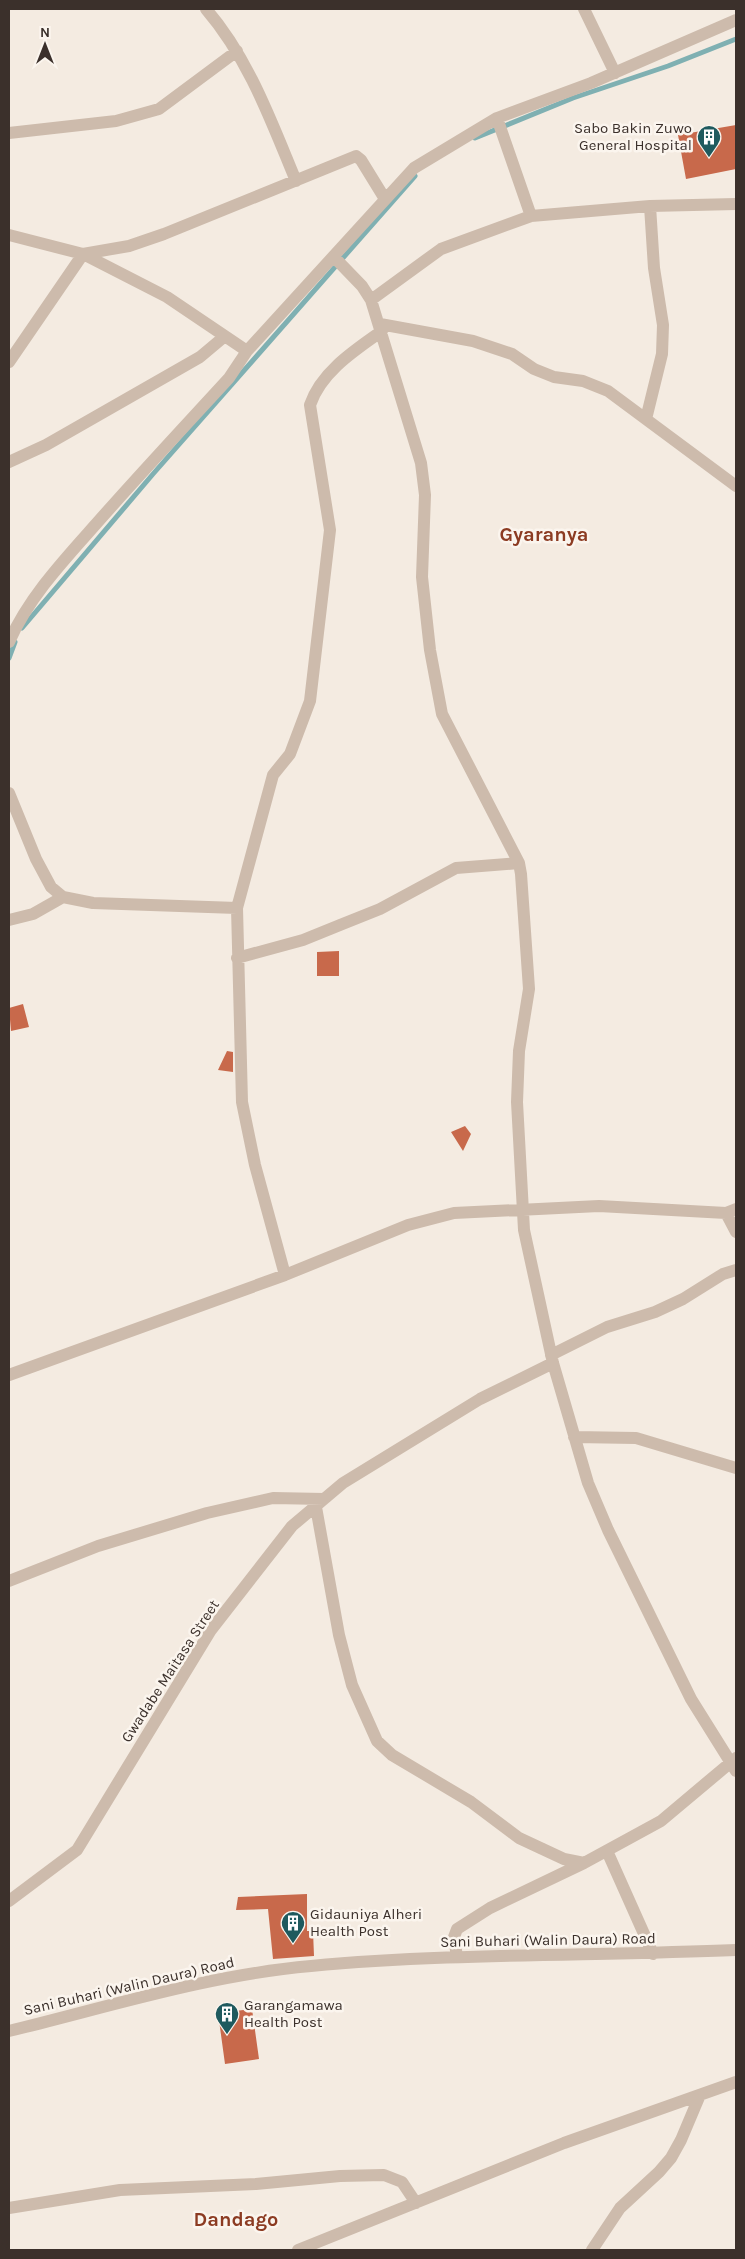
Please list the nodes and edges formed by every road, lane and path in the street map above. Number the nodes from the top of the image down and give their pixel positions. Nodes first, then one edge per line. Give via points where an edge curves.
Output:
1 (206, 9) edge
2 (584, 9) edge
3 (736, 20) edge
4 (237, 51) junction
5 (615, 73) junction
6 (497, 118) junction
7 (9, 133) edge
8 (296, 181) junction
9 (385, 199) junction
10 (736, 204) edge
11 (650, 206) junction
12 (531, 216) junction
13 (9, 235) edge
14 (83, 254) junction
15 (334, 257) junction
16 (371, 300) junction
17 (381, 328) junction
18 (225, 336) junction
19 (247, 351) junction
20 (9, 362) edge
21 (646, 419) junction
22 (9, 462) edge
23 (736, 486) edge
24 (9, 642) edge
25 (9, 793) edge
26 (518, 863) junction
27 (63, 897) junction
28 (237, 908) junction
29 (9, 920) edge
30 (237, 958) junction
31 (523, 1208) junction
32 (731, 1211) edge
33 (736, 1232) edge
34 (736, 1270) edge
35 (285, 1276) junction
36 (552, 1359) junction
37 (9, 1375) edge
38 (574, 1437) junction
39 (736, 1468) edge
40 (320, 1503) junction
41 (9, 1581) edge
42 (734, 1763) edge
43 (607, 1851) junction
44 (584, 1863) junction
45 (9, 1901) edge
46 (736, 1950) edge
47 (653, 1954) junction
48 (457, 1957) junction
49 (9, 2031) edge
50 (736, 2082) edge
51 (700, 2095) junction
52 (416, 2203) junction
53 (9, 2208) edge
54 (298, 2250) edge
55 (592, 2250) edge

1 - 4 street
2 - 5 street
3 - 5 street
4 - 7 street via 159,110 116,121
4 - 8 street via 268,113
5 - 6 street
6 - 9 street via 414,168
6 - 12 street
8 - 9 street via 356,156
8 - 14 street via 129,246
9 - 15 street
10 - 11 street
11 - 12 street
11 - 21 street via 654,268 663,325 662,354
12 - 16 street via 441,249
13 - 14 street
14 - 18 street via 166,297
14 - 20 street
15 - 16 street
15 - 19 street
16 - 17 street
17 - 21 street via 473,341 512,354 534,369 554,377 583,381 608,391
17 - 26 street via 422,463 425,495 422,577 430,650 442,714
17 - 28 street via 344,358 313,396 310,405 330,530 310,701 290,754 273,775
18 - 19 street
18 - 22 street via 200,357 46,445
19 - 24 street via 229,378 63,561 37,594
21 - 23 street
25 - 27 street via 51,887
26 - 30 street via 456,868 380,909 340,926
26 - 31 street via 527,933 529,989 519,1051
27 - 28 street via 93,903
27 - 29 street via 33,914
28 - 30 street
30 - 35 street via 242,1102
31 - 32 street via 599,1206
31 - 35 street via 454,1213 408,1224
31 - 36 street via 524,1230
32 - 33 street
34 - 36 street, Gwadabe Maitasa Street via 655,1312 607,1327
35 - 37 street
36 - 38 street
36 - 40 street, Gwadabe Maitasa Street via 343,1483
38 - 39 street via 636,1438
38 - 42 street via 588,1483 608,1530 691,1699
40 - 41 street via 274,1498 207,1513 98,1546
40 - 44 street via 339,1635 352,1685 377,1741 392,1755 471,1802 518,1838 564,1859
40 - 45 street, Gwadabe Maitasa Street via 292,1526 211,1630 78,1850
42 - 43 street via 661,1821
43 - 44 street
43 - 47 street
44 - 48 street via 490,1908 457,1929 454,1937
46 - 47 street, Sani Buhari (Walin Daura) Road
47 - 48 street, Sani Buhari (Walin Daura) Road
48 - 49 street, Sani Buhari (Walin Daura) Road via 310,1966 215,1980
50 - 51 street
51 - 52 street via 564,2143
51 - 55 street via 671,2158 620,2208
52 - 53 street via 402,2182 384,2175 120,2190
52 - 54 street

